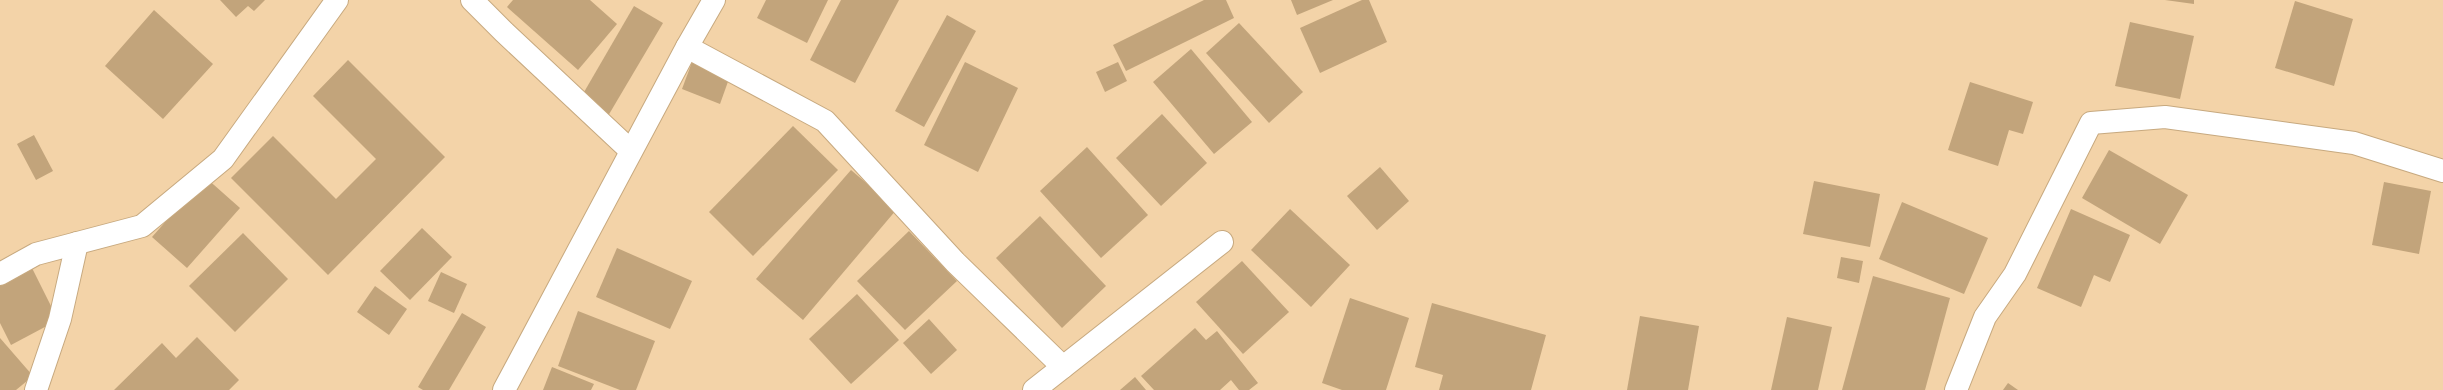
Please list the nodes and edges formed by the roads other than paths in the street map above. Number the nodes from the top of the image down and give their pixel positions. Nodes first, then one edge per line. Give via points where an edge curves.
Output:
1 (337, 0) edge
2 (472, 0) edge
3 (714, 0) edge
4 (686, 47) junction
5 (631, 151) junction
6 (2443, 171) edge
7 (1222, 242) dead end
8 (77, 243) junction
9 (0, 274) edge
10 (1063, 367) junction
11 (36, 390) edge
12 (504, 390) edge
13 (1034, 390) edge
14 (1956, 390) edge

1 - 8 street via 223,159 142,226
2 - 5 street
3 - 4 street
4 - 5 street
4 - 10 street via 826,121 955,262
5 - 12 street
6 - 14 street via 2354,143 2165,117 2091,123 2015,274 1985,318
7 - 10 street
8 - 9 street via 36,254
8 - 11 street via 60,319
10 - 13 street

